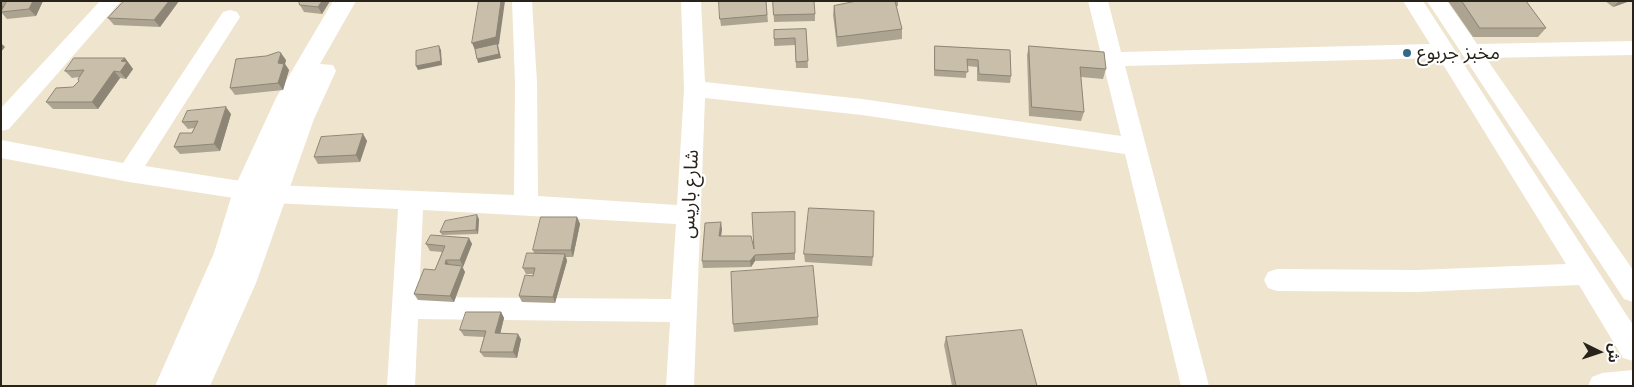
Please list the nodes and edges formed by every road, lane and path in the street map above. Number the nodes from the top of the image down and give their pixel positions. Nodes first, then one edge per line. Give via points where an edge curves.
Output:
1 (111, 1) edge
2 (345, 1) edge
3 (363, 1) edge
4 (522, 1) edge
5 (691, 1) edge
6 (1098, 1) edge
7 (1413, 1) edge
8 (1437, 1) edge
9 (230, 17) dead end
10 (1633, 48) edge
11 (1445, 51) junction
12 (1472, 51) junction
13 (1114, 59) junction
14 (695, 89) junction
15 (1, 123) edge
16 (1134, 147) junction
17 (1, 149) edge
18 (129, 173) junction
19 (260, 192) junction
20 (411, 200) junction
21 (526, 205) junction
22 (689, 215) junction
23 (1586, 274) junction
24 (1277, 280) dead end
25 (1633, 290) edge
26 (404, 308) junction
27 (684, 310) junction
28 (1633, 349) edge
29 (1633, 382) edge
30 (171, 386) edge
31 (194, 386) edge
32 (401, 386) edge
33 (680, 386) edge
34 (1195, 386) edge
35 (1602, 386) edge

1 - 15 street
2 - 19 street via 289,98
3 - 19 street via 332,53 301,119
4 - 21 street
5 - 14 street, شارع باريس
6 - 13 street
7 - 11 street
8 - 12 street
9 - 18 street
10 - 12 street
11 - 13 street
11 - 23 street
12 - 25 street
13 - 16 street
14 - 16 street via 862,106
14 - 22 street, شارع باريس
16 - 34 street
17 - 18 street
18 - 19 street
19 - 20 street
19 - 30 street via 228,253
19 - 31 street via 241,282
20 - 21 street
20 - 26 street
21 - 22 street
22 - 27 street, شارع باريس
23 - 24 street via 1416,281
23 - 28 street
26 - 27 street
26 - 32 street
27 - 33 street, شارع باريس
29 - 35 street

